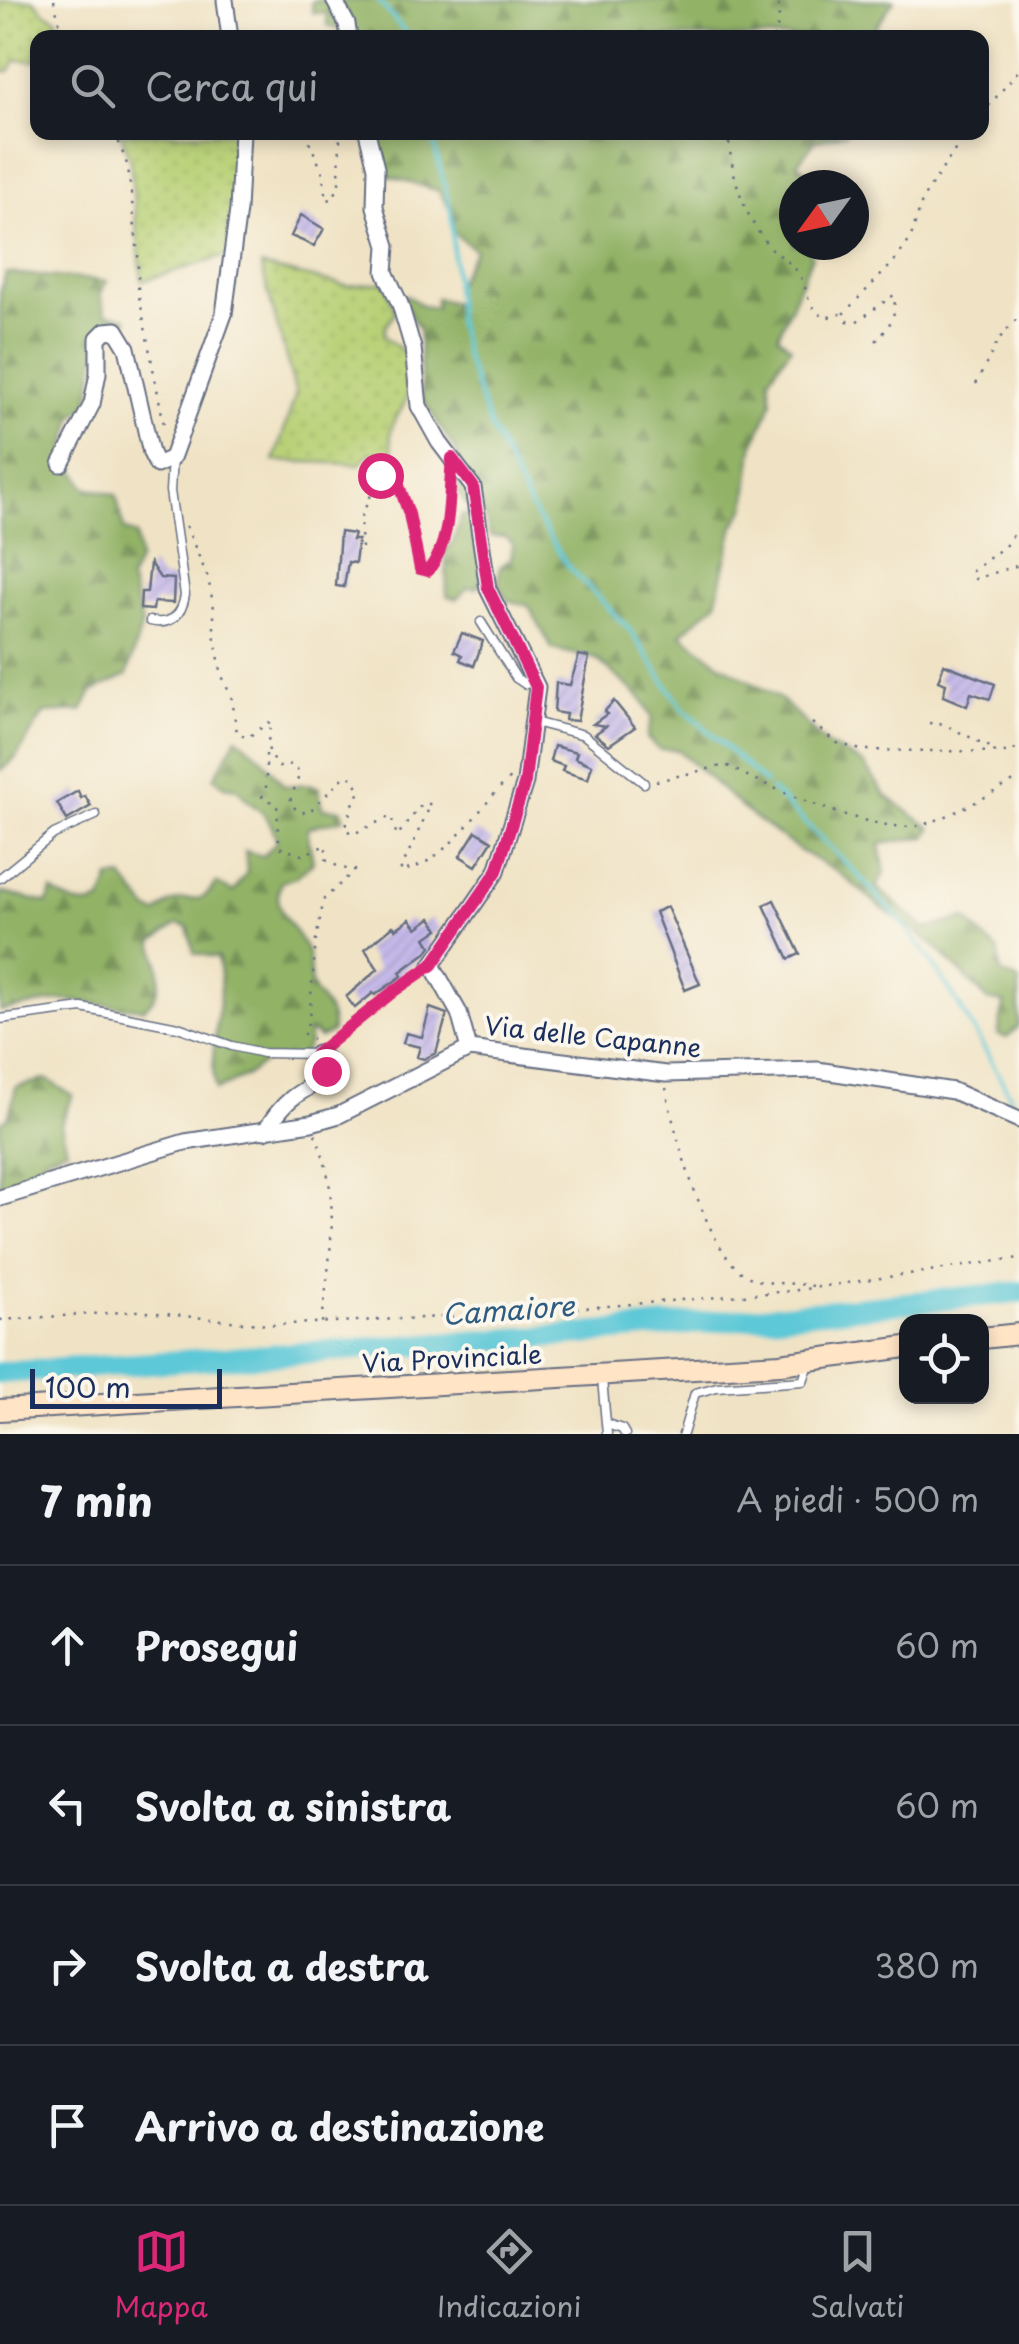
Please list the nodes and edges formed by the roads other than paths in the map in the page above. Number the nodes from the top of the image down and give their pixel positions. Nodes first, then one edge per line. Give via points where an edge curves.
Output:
1 (225, 0) edge
2 (334, 0) edge
3 (229, 30) edge
4 (347, 30) edge
5 (242, 140) edge
6 (369, 140) edge
7 (172, 458) junction
8 (61, 464) dead end
9 (150, 622) dead end
10 (480, 622) dead end
11 (534, 682) junction
12 (534, 722) junction
13 (644, 784) road end
14 (96, 815) dead end
15 (0, 878) edge
16 (0, 1019) edge
17 (469, 1050) junction
18 (316, 1054) joint
19 (1019, 1120) edge
20 (265, 1130) junction
21 (0, 1198) edge
22 (1019, 1334) edge
23 (989, 1337) edge
24 (899, 1349) edge
25 (811, 1360) junction
26 (601, 1374) junction
27 (0, 1410) edge
28 (607, 1429) edge
29 (626, 1434) edge
30 (683, 1434) edge

1 - 3 street
2 - 4 street
5 - 7 street via 224,314
6 - 11 street via 385,272 413,348 419,406 473,486 488,588
7 - 8 street via 157,465 151,453 127,348 116,330 98,338 92,404
7 - 9 lane via 183,610 161,624
10 - 11 lane via 516,678
11 - 12 street
12 - 13 lane via 584,734
12 - 17 street via 497,871 432,965 459,1014
14 - 15 lane via 54,834
16 - 18 lane via 82,1008 178,1027 263,1054
17 - 19 street, Via delle Capanne via 666,1074 817,1070 953,1090
17 - 20 street, Via delle Capanne via 339,1115
18 - 20 street via 325,1060 320,1080 286,1104
20 - 21 street, Via delle Capanne via 185,1142
22 - 23 main road
24 - 25 main road, Via Provinciale
25 - 26 main road, Via Provinciale
25 - 30 lane via 803,1381 695,1393
26 - 27 main road, Via Provinciale
26 - 28 lane
28 - 29 lane

